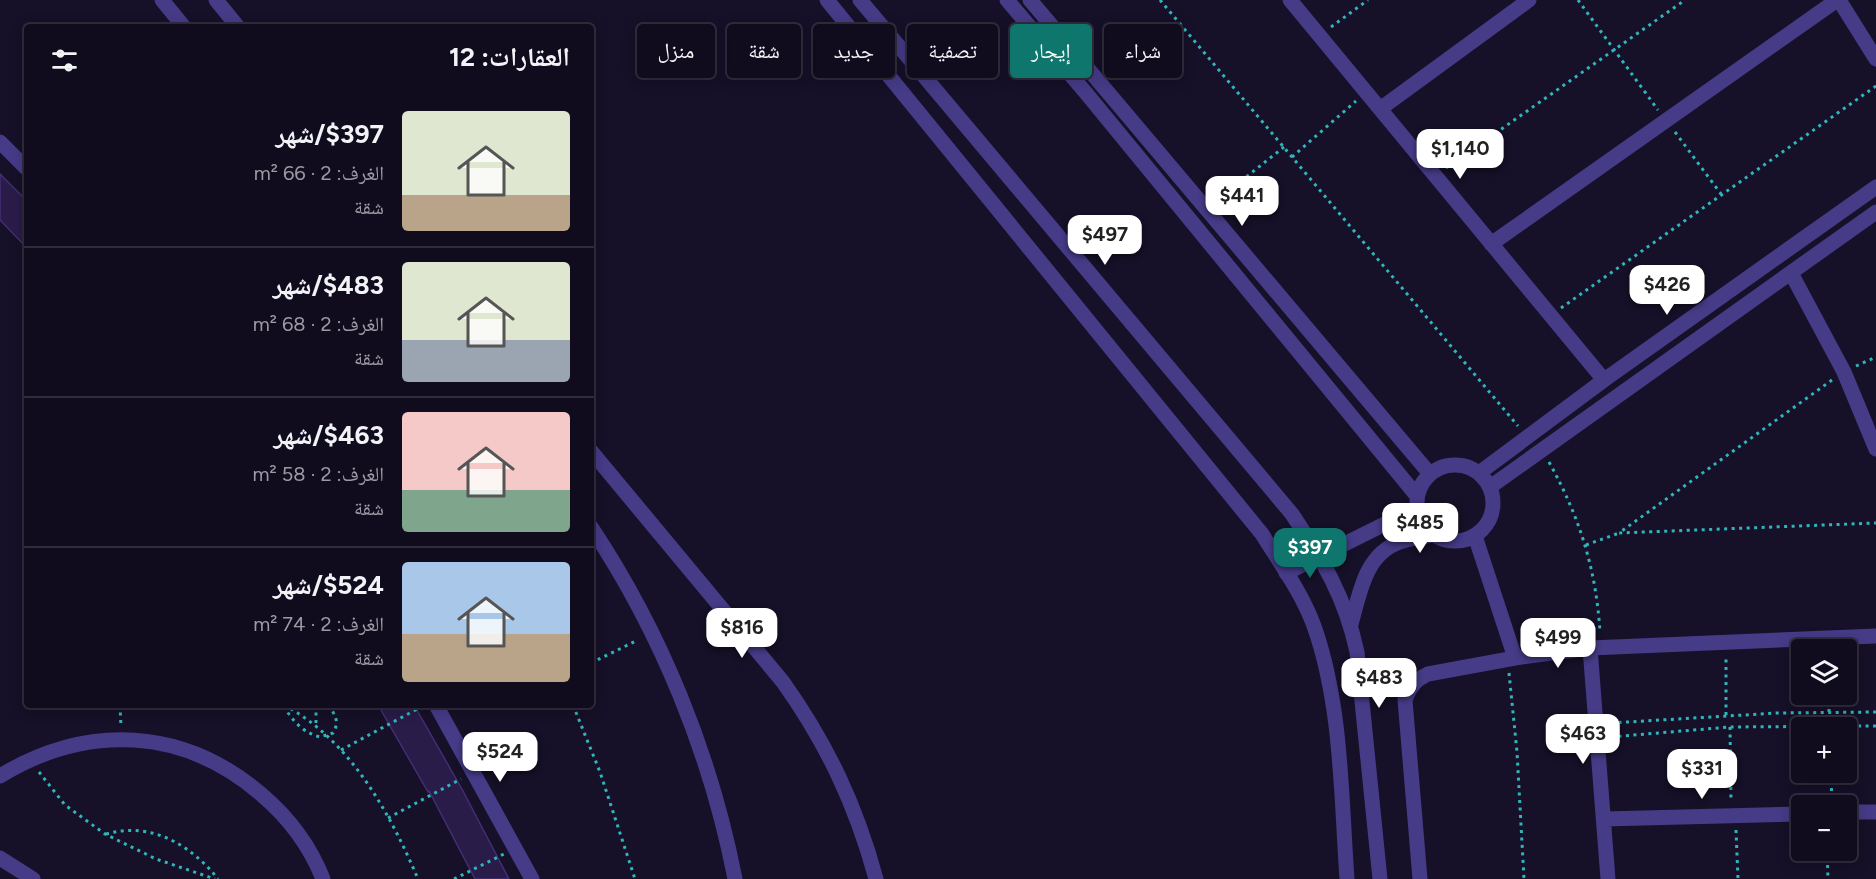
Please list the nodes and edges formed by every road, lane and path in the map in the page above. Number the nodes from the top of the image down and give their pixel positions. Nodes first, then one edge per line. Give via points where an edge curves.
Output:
1 (162, 0) edge
2 (216, 0) edge
3 (827, 0) edge
4 (860, 0) edge
5 (1007, 0) edge
6 (1030, 0) edge
7 (1160, 0) edge
8 (1290, 0) edge
9 (1368, 0) edge
10 (1529, 0) edge
11 (1578, 0) edge
12 (1685, 0) edge
13 (1838, 0) edge
14 (182, 24) edge
15 (236, 24) edge
16 (1319, 36) junction
17 (1615, 50) junction
18 (1876, 59) edge
19 (1099, 83) junction
20 (1876, 86) edge
21 (1366, 92) junction
22 (1086, 93) junction
23 (1380, 109) junction
24 (1666, 121) junction
25 (0, 142) edge
26 (1284, 147) junction
27 (1292, 157) junction
28 (24, 166) edge
29 (1435, 176) junction
30 (1876, 187) edge
31 (1722, 194) junction
32 (1206, 210) junction
33 (1876, 212) edge
34 (1233, 242) junction
35 (1491, 244) junction
36 (1218, 254) junction
37 (1791, 273) junction
38 (1550, 315) junction
39 (1876, 357) edge
40 (1844, 372) junction
41 (1604, 380) junction
42 (1527, 437) junction
43 (1876, 448) edge
44 (1542, 450) junction
45 (594, 455) edge
46 (1479, 473) junction
47 (1430, 474) junction
48 (1490, 488) junction
49 (1417, 502) junction
50 (1876, 523) edge
51 (594, 532) edge
52 (1618, 533) junction
53 (1433, 535) junction
54 (1475, 536) junction
55 (1586, 544) junction
56 (1320, 555) junction
57 (1286, 573) junction
58 (1351, 624) junction
59 (652, 634) junction
60 (1876, 636) edge
61 (1726, 642) junction
62 (1596, 648) junction
63 (1511, 658) junction
64 (594, 662) edge
65 (1829, 705) edge
66 (120, 708) edge
67 (286, 708) edge
68 (288, 708) edge
69 (316, 708) edge
70 (329, 708) edge
71 (419, 708) edge
72 (438, 708) edge
73 (574, 708) edge
74 (1829, 712) junction
75 (1876, 712) edge
76 (1726, 715) junction
77 (1791, 726) edge
78 (1857, 726) edge
79 (1876, 726) edge
80 (316, 727) junction
81 (1730, 727) junction
82 (1597, 731) junction
83 (327, 736) junction
84 (121, 739) junction
85 (341, 750) junction
86 (30, 760) junction
87 (474, 772) junction
88 (0, 776) edge
89 (1857, 812) edge
90 (1876, 812) edge
91 (1791, 814) edge
92 (1734, 816) junction
93 (388, 818) junction
94 (1604, 819) junction
95 (105, 834) junction
96 (516, 848) junction
97 (0, 858) edge
98 (1827, 861) edge
99 (33, 879) edge
100 (217, 879) edge
101 (323, 879) edge
102 (418, 879) edge
103 (454, 879) edge
104 (532, 879) edge
105 (635, 879) edge
106 (735, 879) edge
107 (876, 879) edge
108 (1347, 879) edge
109 (1380, 879) edge
110 (1420, 879) edge
111 (1524, 879) edge
112 (1608, 879) edge
113 (1738, 879) edge
114 (1828, 879) edge

1 - 14 street
2 - 15 street
3 - 57 street via 1262,534
4 - 56 street via 1292,514
5 - 22 street
6 - 19 street
7 - 26 path
8 - 16 street
9 - 16 path
10 - 23 street
11 - 17 path
12 - 17 path
13 - 18 street
13 - 24 street
16 - 21 street
17 - 24 path
17 - 29 path
19 - 22 street
19 - 32 street
20 - 31 path
21 - 23 street
21 - 27 path
22 - 36 street
23 - 29 street
24 - 31 path
24 - 35 street
25 - 28 street
26 - 27 path
26 - 32 path
27 - 42 path
29 - 35 street
30 - 41 street
31 - 38 path
32 - 34 street
33 - 37 street
34 - 36 street
34 - 47 street
35 - 38 street
36 - 49 street
37 - 40 street
37 - 44 street
38 - 41 street
39 - 40 path
40 - 43 street
40 - 52 path
41 - 42 street
42 - 46 street
44 - 48 street
44 - 55 path via 1568,496
45 - 107 street via 801,707 846,789
46 - 47 street via 1454,465
46 - 48 street
47 - 49 street
48 - 54 street via 1492,514
49 - 53 street via 1422,523
49 - 56 street
50 - 52 path
51 - 59 street
52 - 55 path
53 - 54 street via 1459,542
53 - 58 street via 1399,542 1379,555 1365,577
54 - 63 street
55 - 62 path via 1598,596
56 - 57 street
56 - 58 street
57 - 108 street via 1314,624 1330,680
58 - 109 street
59 - 64 path
59 - 106 street via 697,741 723,824
60 - 61 street
61 - 62 street
61 - 76 path
62 - 63 street
62 - 82 street
63 - 110 street via 1428,674 1409,688 1405,699
63 - 111 path
65 - 74 path
66 - 84 path
67 - 83 path via 303,729 316,736
68 - 80 path
69 - 80 path
70 - 83 path via 337,724
71 - 85 path
72 - 87 street
73 - 105 path
74 - 75 path
74 - 76 path
76 - 82 path
77 - 81 path
78 - 79 path
80 - 83 path
81 - 82 path
81 - 92 path
82 - 94 street
83 - 85 path
84 - 86 street via 71,745
84 - 101 street via 183,749 235,774 284,816 304,841
85 - 93 path
86 - 88 street
86 - 95 path via 65,805
87 - 93 path
87 - 96 street
89 - 90 street
91 - 92 street
92 - 94 street
92 - 113 path
93 - 102 path
94 - 112 street
95 - 100 path via 156,859
95 - 100 path via 133,830 158,834 190,850
96 - 103 path
96 - 104 street
97 - 99 street
98 - 114 path

